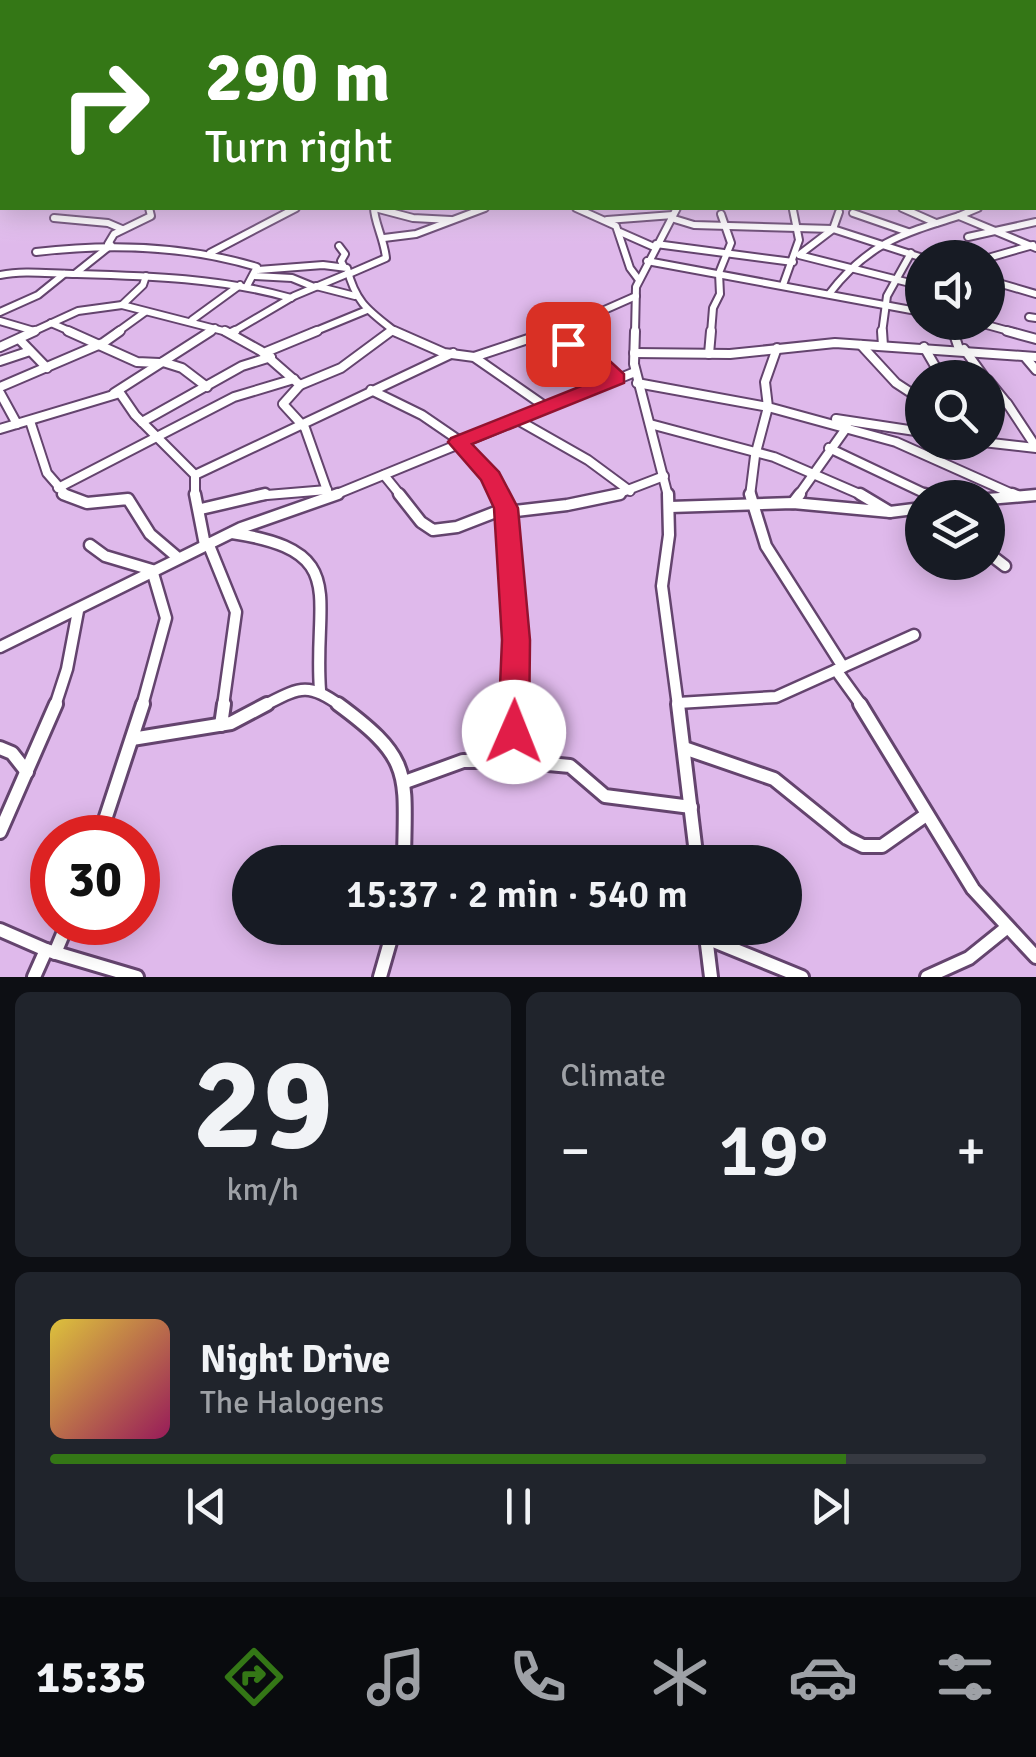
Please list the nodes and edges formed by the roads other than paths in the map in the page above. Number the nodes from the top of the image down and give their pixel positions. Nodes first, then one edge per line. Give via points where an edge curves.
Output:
1 (149, 210) edge
2 (292, 210) edge
3 (374, 210) edge
4 (382, 210) edge
5 (480, 210) edge
6 (581, 210) edge
7 (793, 210) dead end
8 (907, 210) edge
9 (973, 210) edge
10 (838, 212) dead end
11 (674, 213) edge
12 (854, 213) dead end
13 (721, 214) dead end
14 (959, 216) junction
15 (54, 218) dead end
16 (453, 220) junction
17 (607, 220) junction
18 (1036, 222) edge
19 (937, 223) junction
20 (724, 226) junction
21 (800, 228) junction
22 (122, 229) junction
23 (833, 229) junction
24 (1002, 231) junction
25 (620, 232) junction
26 (908, 232) junction
27 (968, 237) dead end
28 (384, 238) junction
29 (878, 242) junction
30 (110, 244) junction
31 (339, 246) dead end
32 (655, 246) junction
33 (1034, 246) edge
34 (905, 251) edge
35 (36, 252) dead end
36 (728, 253) junction
37 (210, 254) junction
38 (1005, 254) edge
39 (796, 258) junction
40 (905, 261) edge
41 (647, 262) junction
42 (848, 268) junction
43 (348, 271) junction
44 (718, 272) junction
45 (257, 273) junction
46 (64, 274) junction
47 (74, 274) junction
48 (0, 275) edge
49 (146, 276) junction
50 (893, 278) junction
51 (639, 280) junction
52 (905, 281) edge
53 (783, 285) junction
54 (1005, 285) edge
55 (244, 286) junction
56 (315, 287) junction
57 (829, 294) junction
58 (1036, 294) edge
59 (355, 296) junction
60 (636, 296) junction
61 (291, 298) junction
62 (886, 305) junction
63 (122, 306) junction
64 (905, 309) edge
65 (367, 310) junction
66 (0, 312) edge
67 (144, 312) junction
68 (192, 320) junction
69 (0, 321) edge
70 (51, 323) junction
71 (215, 328) junction
72 (392, 330) junction
73 (1005, 331) edge
74 (34, 332) junction
75 (231, 333) junction
76 (19, 339) junction
77 (562, 339) junction
78 (957, 340) edge
79 (1036, 340) edge
80 (103, 344) junction
81 (861, 344) junction
82 (883, 346) junction
83 (0, 347) edge
84 (777, 348) junction
85 (924, 348) junction
86 (961, 349) junction
87 (30, 352) junction
88 (634, 353) junction
89 (453, 354) junction
90 (709, 354) junction
91 (268, 355) junction
92 (474, 356) junction
93 (1024, 357) junction
94 (1036, 358) edge
95 (931, 360) edge
96 (970, 360) edge
97 (0, 362) edge
98 (162, 363) junction
99 (47, 368) junction
100 (1036, 370) edge
101 (617, 378) junction
102 (636, 378) junction
103 (297, 382) junction
104 (207, 386) junction
105 (905, 389) edge
106 (0, 390) edge
107 (371, 390) junction
108 (114, 393) junction
109 (1005, 403) edge
110 (546, 406) junction
111 (768, 406) junction
112 (818, 416) junction
113 (516, 419) junction
114 (30, 421) junction
115 (142, 422) junction
116 (17, 424) junction
117 (650, 424) junction
118 (303, 426) junction
119 (847, 427) junction
120 (0, 429) edge
121 (905, 429) edge
122 (156, 435) junction
123 (460, 442) junction
124 (1005, 445) edge
125 (829, 448) junction
126 (1033, 449) edge
127 (756, 450) junction
128 (814, 471) junction
129 (384, 474) junction
130 (195, 475) junction
131 (664, 476) junction
132 (905, 484) edge
133 (58, 488) junction
134 (630, 491) junction
135 (328, 494) junction
136 (1036, 495) edge
137 (1017, 496) junction
138 (1005, 497) edge
139 (794, 503) junction
140 (751, 504) junction
141 (670, 507) junction
142 (200, 508) junction
143 (506, 510) junction
144 (905, 510) edge
145 (890, 512) junction
146 (229, 533) junction
147 (90, 544) dead end
148 (207, 544) junction
149 (177, 558) junction
150 (152, 570) junction
151 (78, 611) junction
152 (914, 635) dead end
153 (0, 647) edge
154 (839, 668) junction
155 (320, 690) junction
156 (678, 703) junction
157 (221, 726) junction
158 (132, 739) junction
159 (0, 748) edge
160 (684, 748) junction
161 (510, 762) junction
162 (26, 772) junction
163 (406, 782) junction
164 (690, 807) junction
165 (107, 815) edge
166 (926, 815) junction
167 (0, 832) edge
168 (404, 845) edge
169 (695, 845) edge
170 (1005, 929) junction
171 (0, 930) edge
172 (55, 945) edge
173 (389, 945) edge
174 (706, 945) edge
175 (733, 945) edge
176 (51, 951) junction
177 (1036, 958) edge
178 (34, 977) edge
179 (136, 977) edge
180 (380, 977) edge
181 (710, 977) edge
182 (802, 977) edge
183 (927, 977) edge

1 - 22 street via 151,216
2 - 37 street
3 - 28 street
4 - 16 street
5 - 16 street
6 - 17 street
7 - 21 street
8 - 19 street
9 - 14 street
10 - 23 street
11 - 17 street
11 - 20 street via 694,225
11 - 32 street
12 - 26 street
13 - 20 street
14 - 19 street
14 - 24 street
15 - 22 street
16 - 28 street
17 - 25 street
18 - 24 street
19 - 26 street
20 - 21 street
20 - 36 street
21 - 23 street
21 - 39 street
22 - 30 street
23 - 29 street
23 - 39 street
24 - 27 street
24 - 33 street
25 - 32 street
25 - 51 street
26 - 29 street
28 - 43 street via 386,258
29 - 34 street
29 - 42 street
30 - 35 street
30 - 37 street
30 - 47 street
31 - 43 street
32 - 36 street
32 - 41 street
33 - 38 street
36 - 39 street
36 - 44 street
37 - 45 street via 247,262
39 - 42 street
39 - 53 street
40 - 50 street
41 - 44 street
41 - 51 street
42 - 50 street
42 - 57 street
43 - 45 street
43 - 56 street
43 - 59 street
44 - 53 street
44 - 90 street
45 - 55 street
45 - 56 street
46 - 47 street
46 - 48 street
46 - 66 street via 38,296
47 - 49 street
49 - 55 street
49 - 63 street
50 - 52 street
50 - 62 street
51 - 60 street
53 - 57 street
54 - 58 street
55 - 61 street
55 - 68 street
56 - 59 street
56 - 61 street
57 - 62 street
59 - 65 street
60 - 77 street via 587,317 574,336
60 - 88 street
61 - 75 street
62 - 64 street
62 - 82 street
63 - 67 street
63 - 70 street via 92,307
65 - 72 street
65 - 91 street
67 - 68 street
67 - 80 street
68 - 71 street
69 - 74 street
70 - 74 street
70 - 80 street
71 - 75 street
71 - 98 street
72 - 89 street
72 - 103 street via 341,368
73 - 79 street
74 - 76 street
75 - 91 street
76 - 83 street
76 - 87 street
77 - 92 street via 528,339
77 - 101 street via 591,353
78 - 86 street
80 - 98 street via 137,362
80 - 99 street
81 - 82 street
81 - 84 street
81 - 105 street
82 - 85 street
84 - 90 street
84 - 111 street via 765,382
85 - 86 street
85 - 95 street
86 - 93 street
86 - 96 street
87 - 97 street
87 - 99 street
88 - 90 street
88 - 102 street
89 - 92 street
89 - 107 street
91 - 103 street
91 - 104 street
92 - 110 street
93 - 94 street
93 - 100 street
98 - 104 street
98 - 108 street
99 - 106 street
101 - 102 street
101 - 110 street
102 - 111 street
102 - 117 street
103 - 118 street via 283,404
103 - 122 street via 234,397
104 - 115 street
106 - 116 street
107 - 118 street
107 - 123 street via 422,414
108 - 114 street
108 - 115 street
109 - 126 street
110 - 113 street
111 - 112 street
111 - 127 street
112 - 119 street
112 - 121 street
113 - 123 street
113 - 134 street
114 - 116 street
114 - 133 street
115 - 122 street
116 - 120 street
117 - 127 street
117 - 131 street
118 - 130 street
118 - 135 street
119 - 125 street
119 - 137 street
122 - 130 street
122 - 133 street
123 - 129 street
123 - 143 street via 491,477
124 - 126 street
125 - 128 street
125 - 132 street
127 - 128 street
127 - 140 street
128 - 139 street
128 - 145 street
129 - 135 street
129 - 143 street via 433,530
130 - 142 street
131 - 134 street
131 - 141 street
133 - 149 street via 81,502 128,499 150,534
134 - 143 street via 592,502
135 - 142 street via 272,492
135 - 146 street
136 - 137 street
137 - 138 street
139 - 140 street
139 - 145 street
140 - 141 street
140 - 154 street
141 - 156 street via 662,600
142 - 148 street
143 - 161 street via 516,640
144 - 145 street
146 - 148 street
146 - 155 street via 278,538 316,566
147 - 150 street via 105,556
148 - 149 street
148 - 157 street via 236,612
149 - 150 street
150 - 151 street
150 - 158 street via 166,618
151 - 153 street
151 - 162 street via 68,670
152 - 154 street
154 - 156 street via 776,697
154 - 166 street
155 - 157 street via 296,688
155 - 163 street via 377,733
156 - 160 street
157 - 158 street
158 - 165 street
159 - 162 street via 12,752
160 - 164 street
160 - 166 street via 774,779 863,846 882,846
161 - 163 street via 450,760
161 - 164 street via 570,766 605,796
162 - 167 street
163 - 168 street
164 - 169 street
166 - 170 street
170 - 177 street
170 - 183 street via 984,950
171 - 176 street
172 - 176 street
173 - 180 street
174 - 181 street
175 - 182 street
176 - 178 street
176 - 179 street

